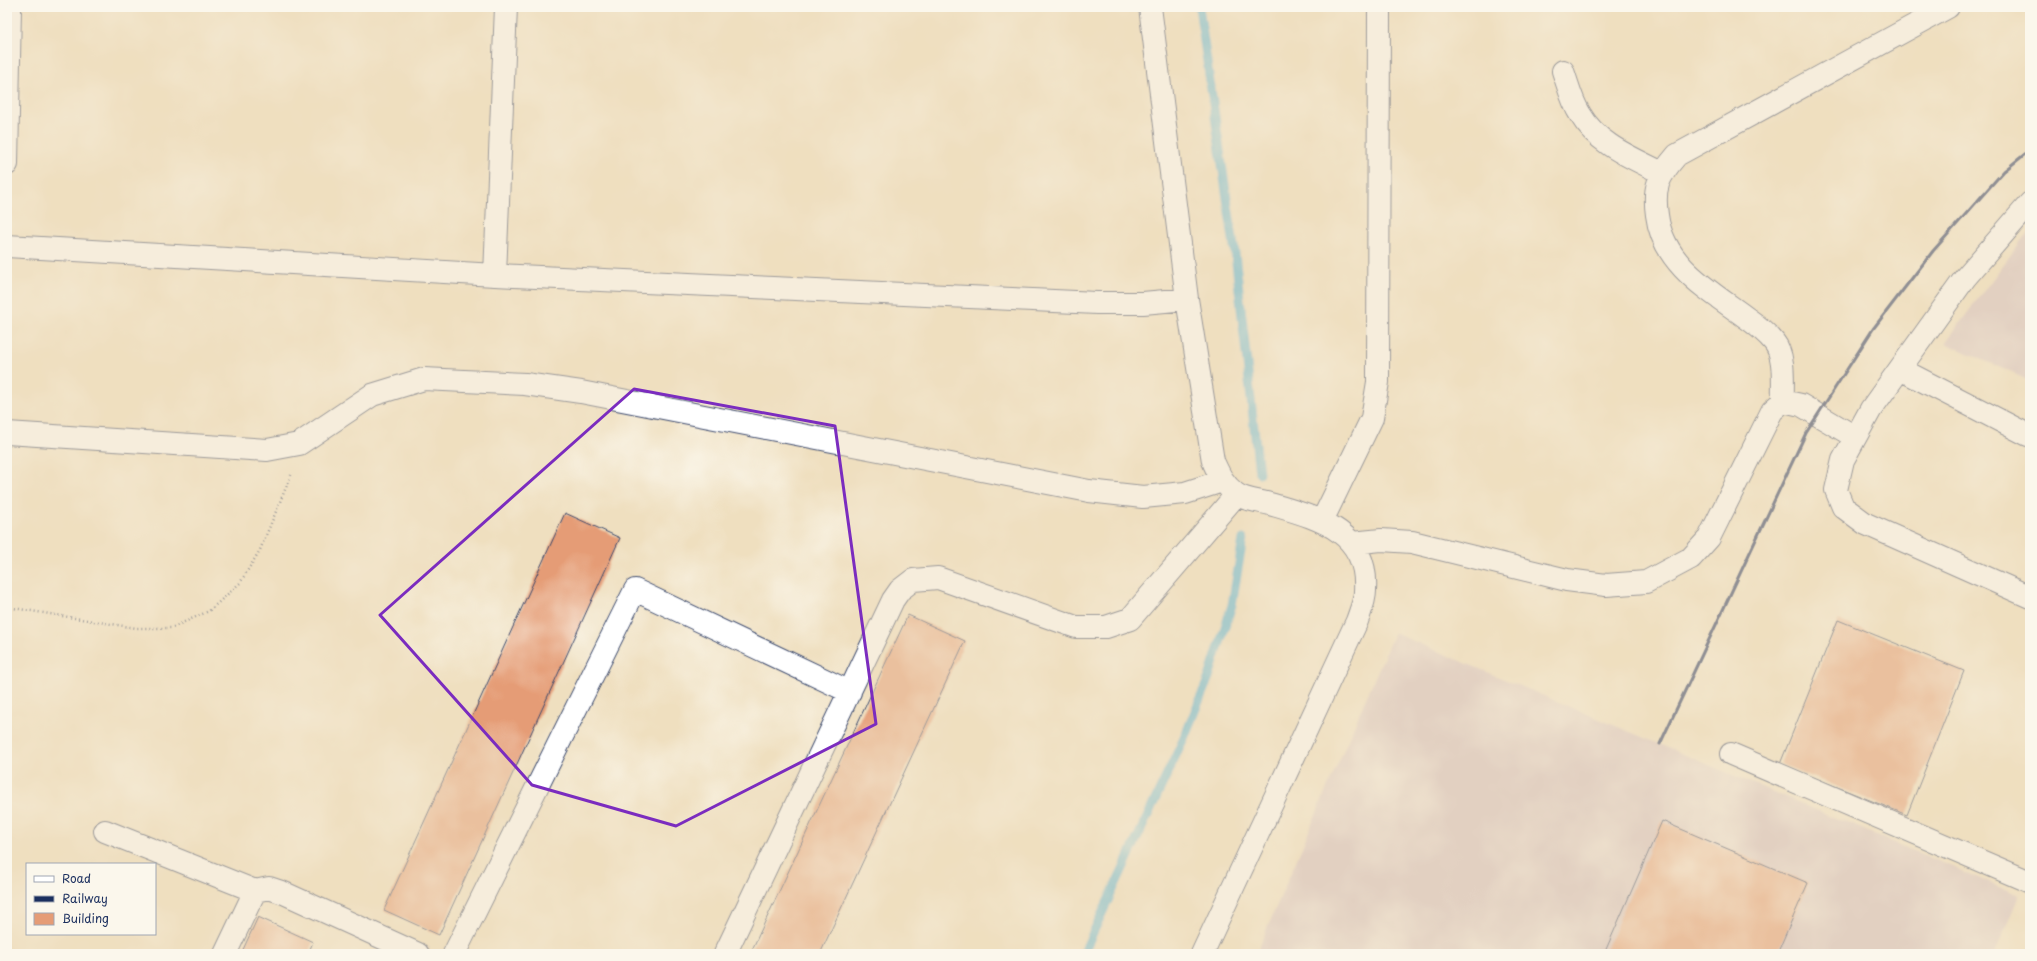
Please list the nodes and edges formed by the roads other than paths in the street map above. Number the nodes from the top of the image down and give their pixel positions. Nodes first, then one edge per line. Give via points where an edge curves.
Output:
1 (10, 7) edge
2 (506, 7) edge
3 (1150, 7) edge
4 (1379, 7) edge
5 (1948, 7) edge
6 (1563, 71) dead end
7 (7, 164) edge
8 (1662, 173) junction
9 (2030, 203) edge
10 (7, 246) edge
11 (495, 275) junction
12 (1188, 299) junction
13 (1900, 368) junction
14 (1783, 401) junction
15 (7, 433) edge
16 (2028, 435) dead end
17 (1855, 438) junction
18 (1229, 488) junction
19 (1322, 521) junction
20 (1352, 543) junction
21 (2030, 596) edge
22 (850, 692) junction
23 (1730, 754) dead end
24 (105, 831) dead end
25 (2030, 882) edge
26 (254, 891) junction
27 (408, 952) edge
28 (225, 954) edge
29 (454, 954) edge
30 (725, 954) edge
31 (1202, 954) edge

1 - 7 street
2 - 11 street
3 - 12 street
4 - 19 street via 1378,382 1372,418
5 - 8 street via 1677,155
6 - 8 street via 1580,114 1598,137 1615,149
8 - 14 street via 1654,197 1658,229 1671,254 1691,278 1754,324 1774,342 1781,357
9 - 13 street via 1965,278
10 - 11 street
11 - 12 street via 1098,303
12 - 18 street via 1213,461
13 - 16 street
13 - 17 street via 1871,409
14 - 17 street via 1800,405
14 - 20 street via 1772,411 1709,538 1691,558 1646,582 1606,585 1567,580 1412,542 1381,540
15 - 18 street via 267,450 299,444 372,395 424,379 525,384 580,392 1089,491 1143,497
17 - 21 street via 1843,460 1836,490 1843,507 1866,524
18 - 19 street
18 - 22 street via 1130,618 1106,626 1076,626 938,578 913,580 900,590 893,600
19 - 20 street via 1338,529
20 - 31 street via 1365,569 1365,593 1357,621
22 - 29 street via 635,590
22 - 30 street
23 - 25 street
24 - 26 street
26 - 27 street via 269,888 284,893
26 - 28 street

